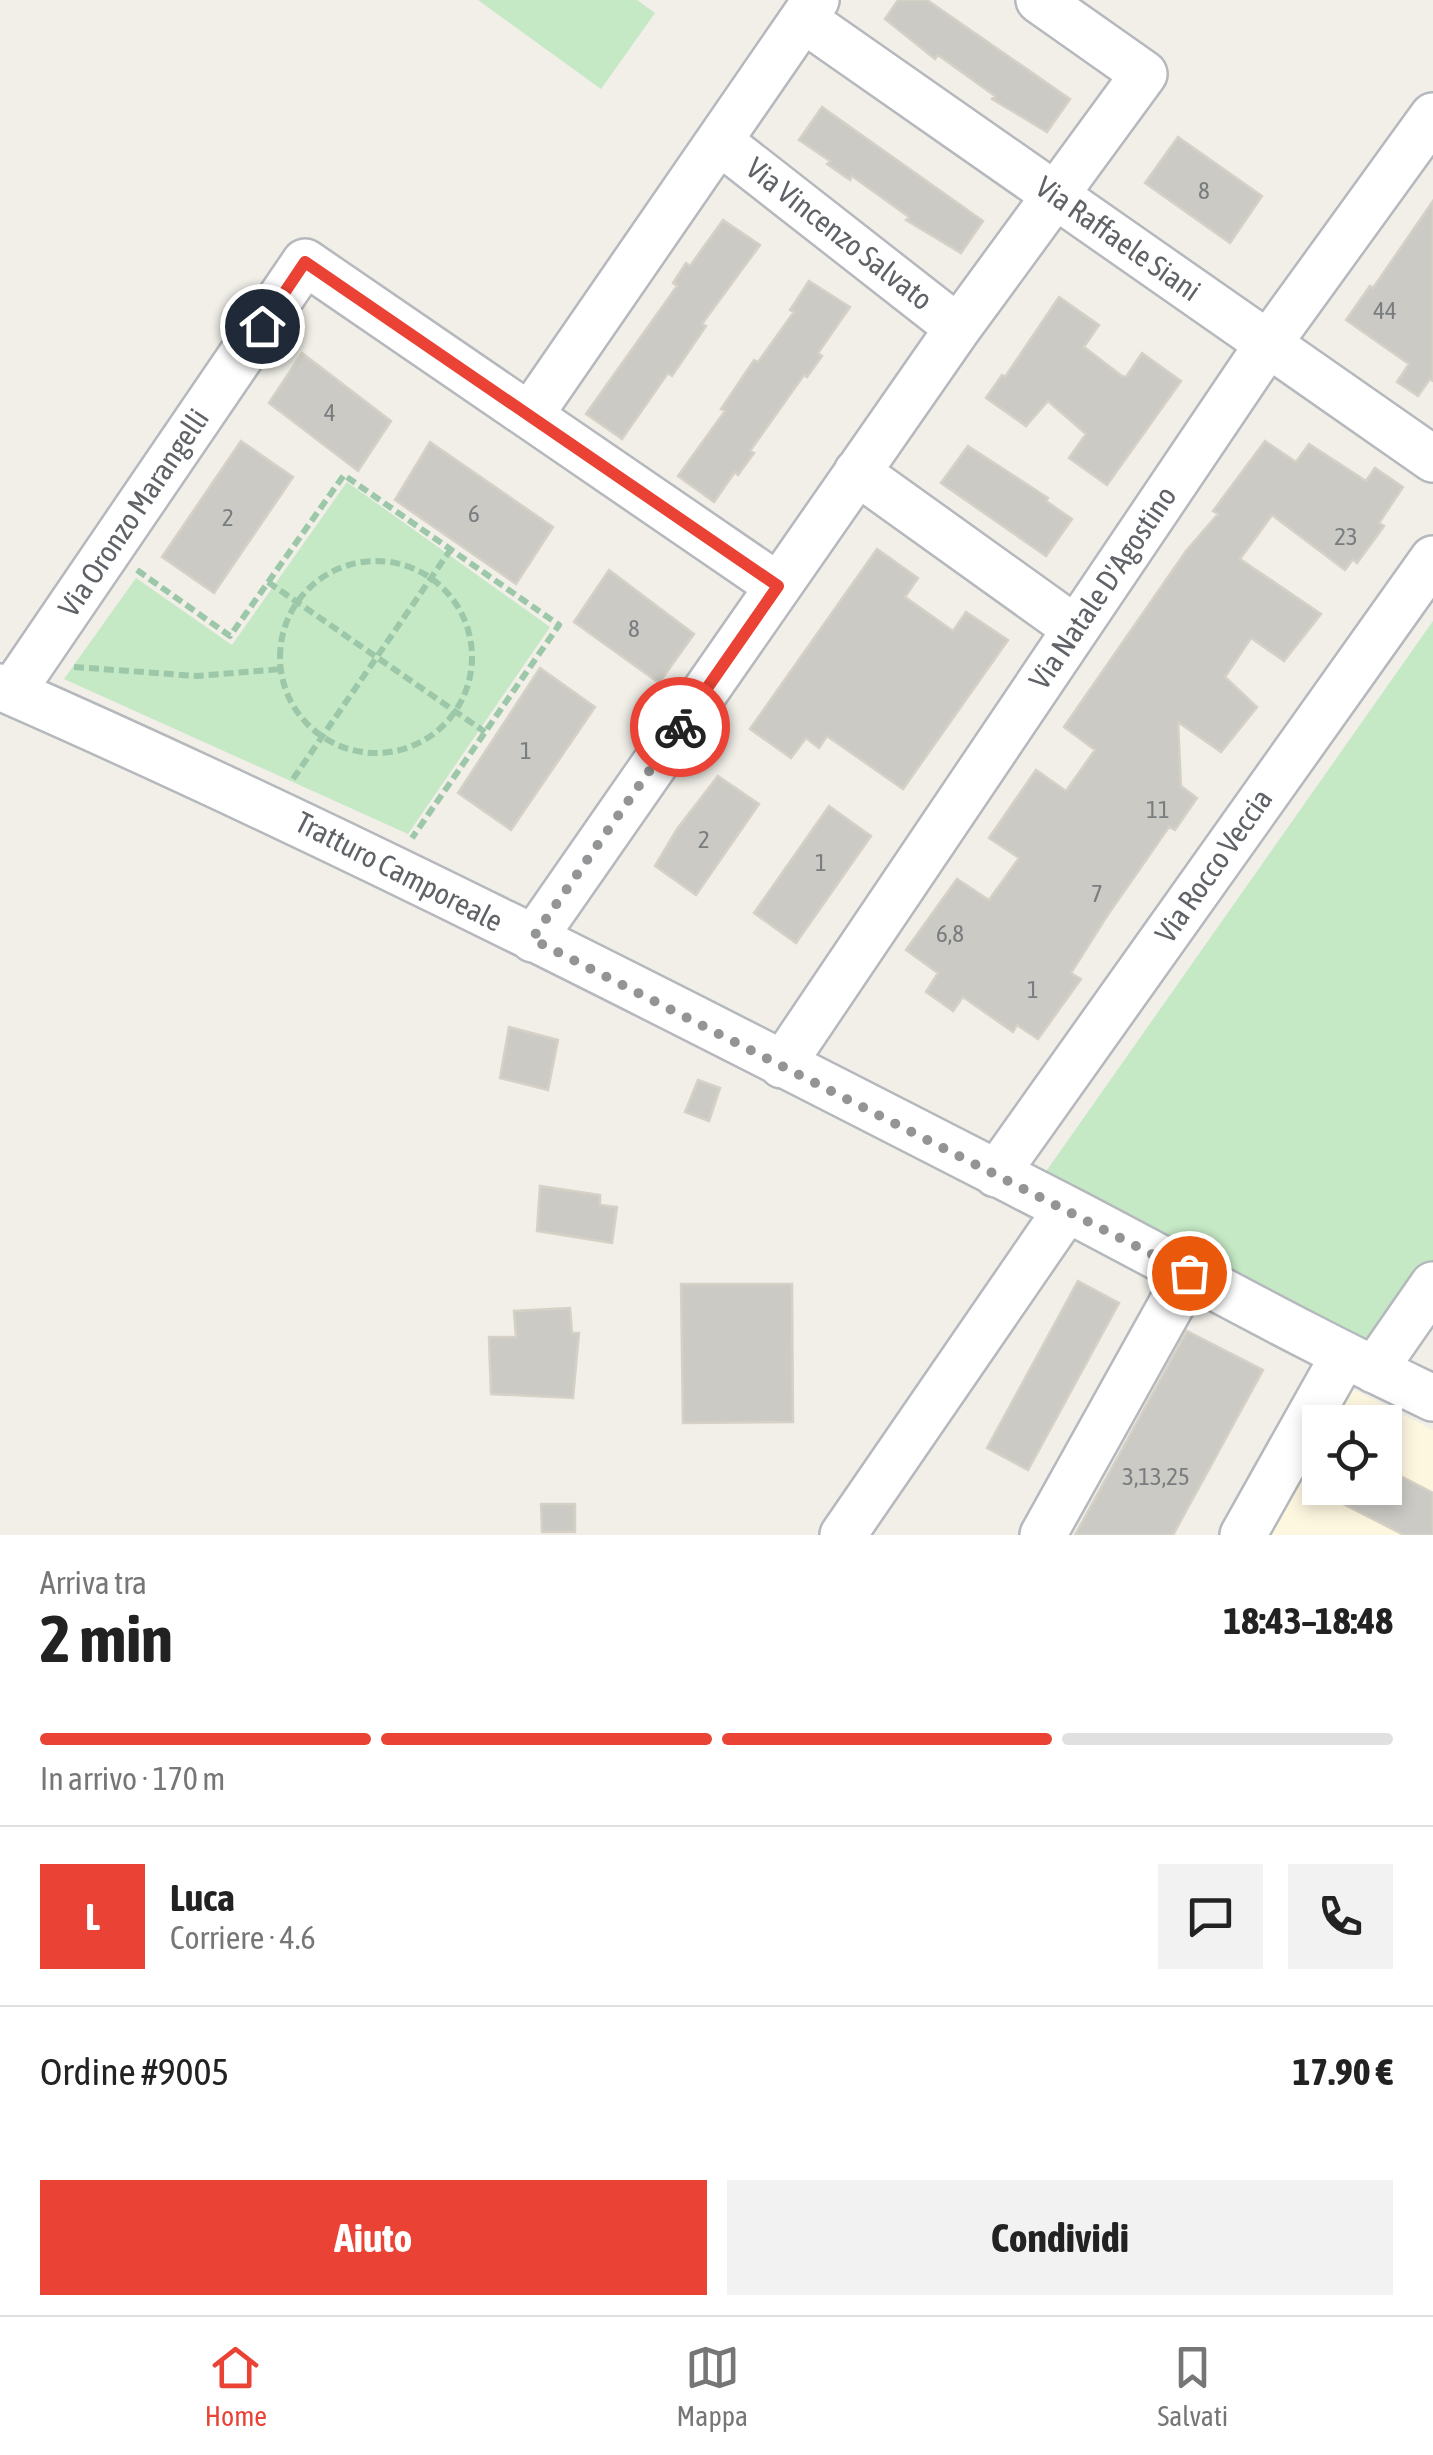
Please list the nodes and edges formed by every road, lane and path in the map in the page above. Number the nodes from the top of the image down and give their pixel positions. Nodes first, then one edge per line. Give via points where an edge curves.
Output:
1 (1038, 0) edge
2 (809, 9) edge
3 (1433, 116) edge
4 (719, 141) junction
5 (1058, 197) junction
6 (958, 328) junction
7 (1268, 344) junction
8 (530, 416) junction
9 (1433, 459) edge
10 (857, 472) junction
11 (109, 550) junction
12 (451, 550) junction
13 (1433, 559) edge
14 (432, 578) junction
15 (268, 582) junction
16 (778, 586) junction
17 (298, 602) junction
18 (1076, 629) junction
19 (37, 654) junction
20 (378, 657) junction
21 (282, 669) junction
22 (6, 689) edge
23 (456, 712) junction
24 (485, 732) junction
25 (322, 738) junction
26 (273, 809) junction
27 (391, 868) junction
28 (532, 939) junction
29 (782, 1066) junction
30 (996, 1174) junction
31 (1067, 1209) junction
32 (1189, 1273) junction
33 (1433, 1284) edge
34 (1359, 1364) junction
35 (1433, 1398) edge
36 (842, 1535) edge
37 (1043, 1535) edge
38 (1243, 1535) edge

1 - 5 street, Via Vincenzo Salvato via 1144,74
2 - 4 street
2 - 5 street, Via Raffaele Siani
3 - 7 street, Via Natale D'Agostino
4 - 6 street, Via Vincenzo Salvato
4 - 8 street
5 - 6 street, Via Vincenzo Salvato
5 - 7 street, Via Raffaele Siani
6 - 10 street, Via Vincenzo Salvato
7 - 9 street, Via Raffaele Siani
7 - 18 street, Via Natale D'Agostino
8 - 11 street, Via Oronzo Marangelli via 305,262
8 - 16 street, Via Oronzo Marangelli
10 - 16 street, Via Vincenzo Salvato
10 - 18 street
11 - 15 path via 230,636
11 - 19 street, Via Oronzo Marangelli
12 - 14 path
12 - 15 path via 344,475
12 - 24 path via 558,625
13 - 30 street, Via Rocco Veccia
14 - 17 path via 372,560 316,581
14 - 20 path
14 - 23 path via 456,602 470,633 472,666
15 - 17 path
16 - 28 street, Via Vincenzo Salvato
17 - 20 path
17 - 21 path via 284,630
18 - 29 street, Via Natale D'Agostino
19 - 21 path via 76,668 197,676
19 - 22 street, Via Oronzo Marangelli
20 - 23 path
20 - 25 path
21 - 25 path via 300,716
22 - 26 street, Tratturo Camporeale
23 - 24 path
23 - 25 path via 417,745 385,754 352,751
24 - 27 path
25 - 26 path
26 - 27 street, Tratturo Camporeale
27 - 28 street, Tratturo Camporeale
28 - 29 street, Tratturo Camporeale
29 - 30 street, Tratturo Camporeale
30 - 31 street, Tratturo Camporeale
31 - 32 street, Tratturo Camporeale
31 - 36 street
32 - 34 street, Tratturo Camporeale
32 - 37 street
33 - 34 street
34 - 35 street, Tratturo Camporeale
34 - 38 street

